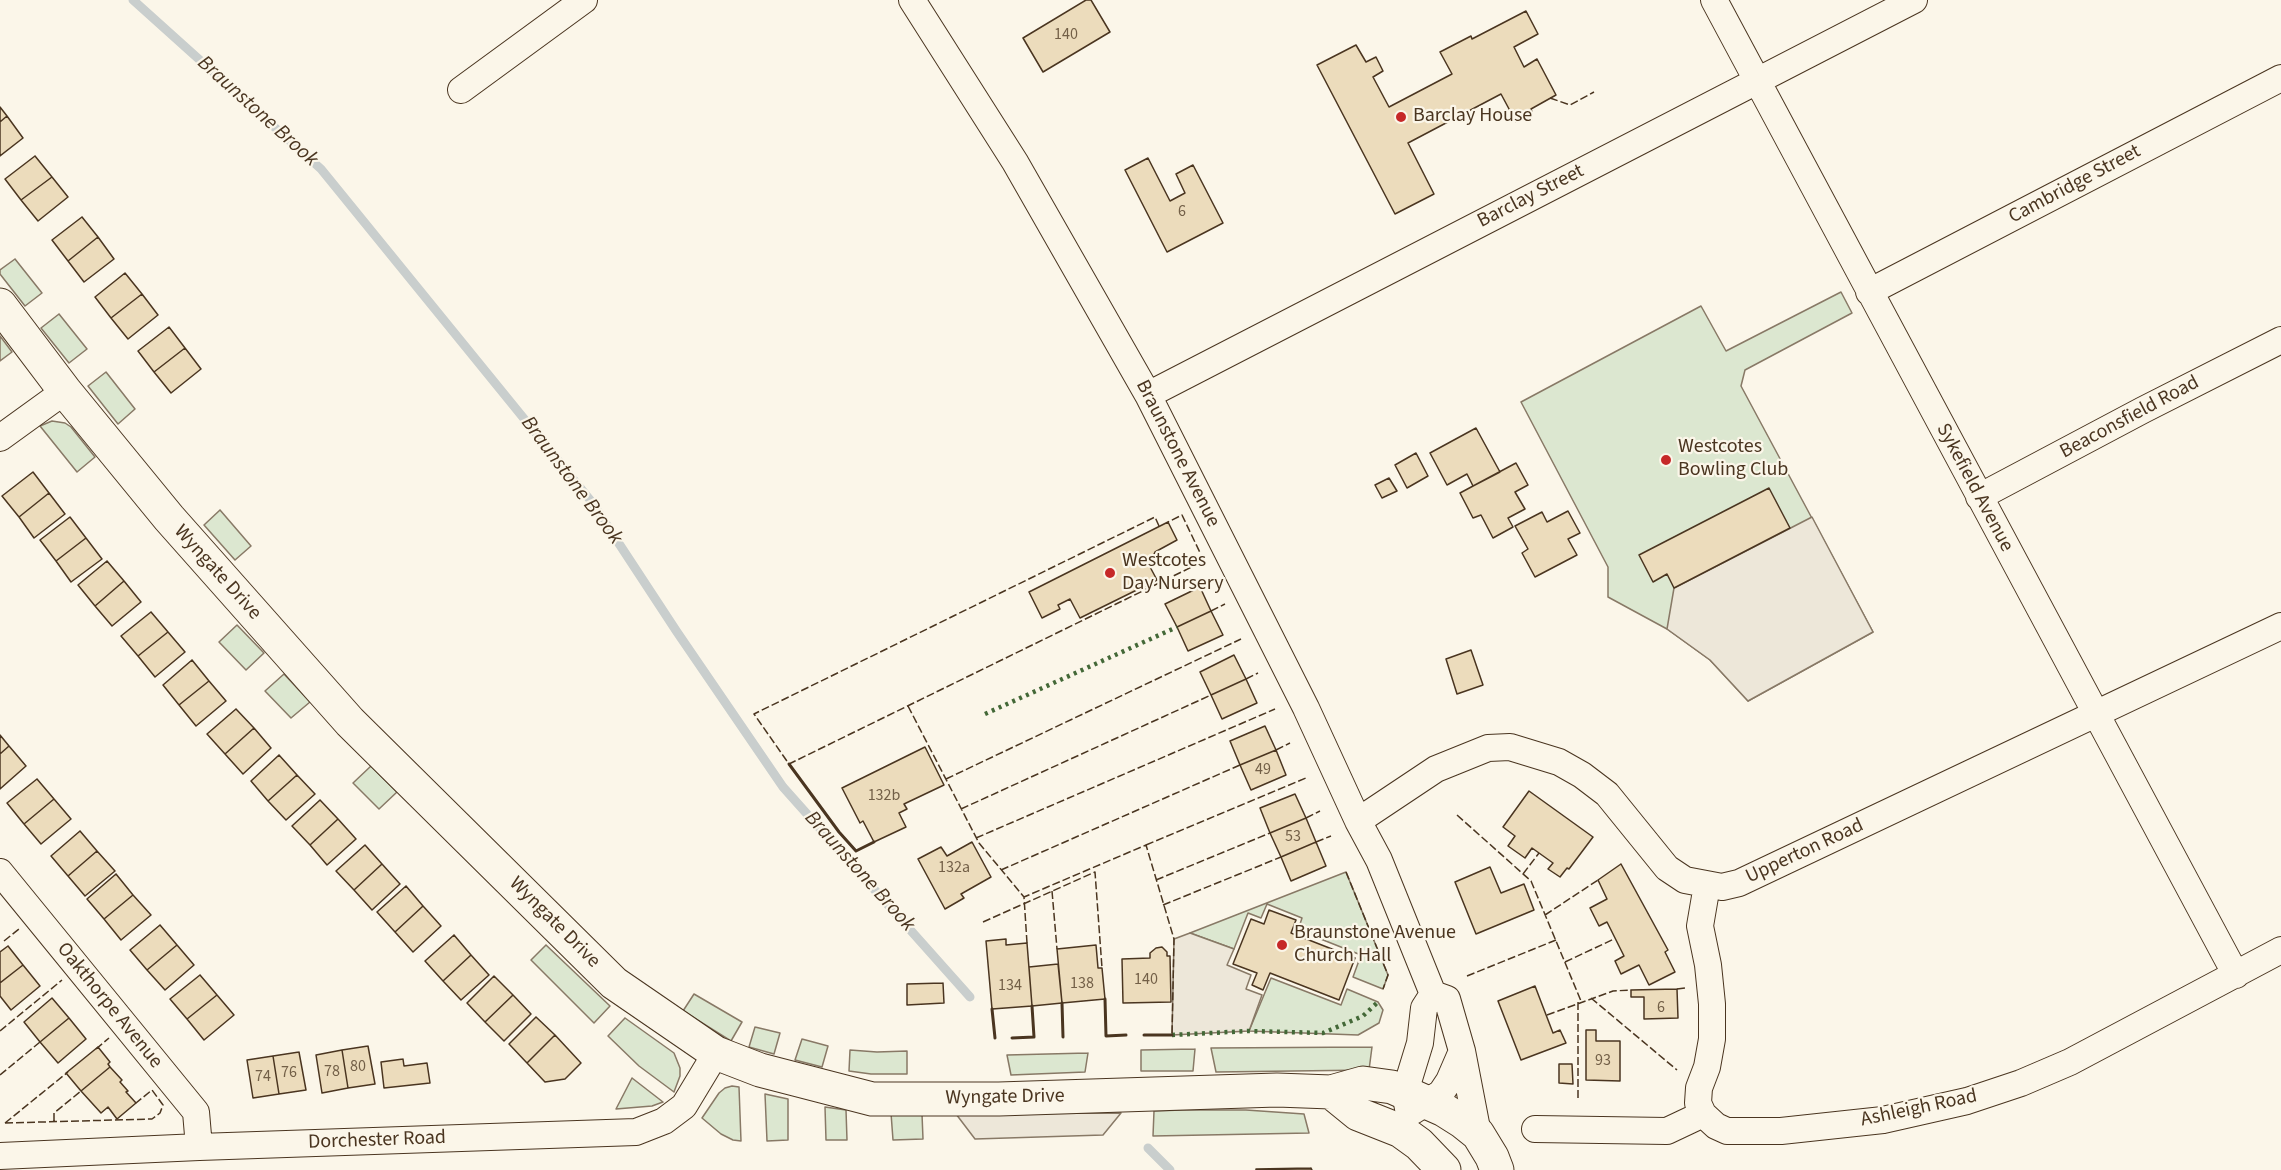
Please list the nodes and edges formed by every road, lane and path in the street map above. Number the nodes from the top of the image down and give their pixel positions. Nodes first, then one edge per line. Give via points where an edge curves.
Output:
1 (584, 0) edge
2 (912, 0) edge
3 (1714, 0) edge
4 (1914, 0) edge
5 (2281, 78) edge
6 (1756, 81) junction
7 (461, 90) dead end
8 (1869, 292) junction
9 (0, 305) edge
10 (2281, 340) edge
11 (65, 391) junction
12 (1148, 395) junction
13 (0, 438) edge
14 (1979, 497) junction
15 (2281, 626) edge
16 (2095, 714) junction
17 (1358, 821) junction
18 (0, 872) edge
19 (1707, 885) junction
20 (2281, 951) edge
21 (2236, 975) junction
22 (1433, 994) junction
23 (1462, 1051) junction
24 (716, 1053) junction
25 (1410, 1110) junction
26 (1703, 1114) junction
27 (1535, 1129) dead end
28 (1478, 1134) junction
29 (199, 1147) junction
30 (0, 1156) edge
31 (1444, 1170) edge
32 (1497, 1170) edge

1 - 7 street
2 - 12 street, Braunstone Avenue via 1014,162
3 - 6 street, Sykefield Avenue
4 - 6 street, Barclay Street
5 - 8 street, Cambridge Street
6 - 8 street, Sykefield Avenue
6 - 12 street, Barclay Street
8 - 14 street, Sykefield Avenue
9 - 11 street, Wyngate Drive
10 - 14 street, Beaconsfield Road
11 - 13 street
11 - 24 street, Wyngate Drive via 169,518 350,722 614,983
12 - 17 street, Braunstone Avenue via 1306,708
14 - 16 street, Sykefield Avenue
15 - 16 street, Upperton Road
16 - 19 street, Upperton Road via 1739,883
16 - 21 street, Sykefield Avenue
17 - 19 street, Upperton Road via 1436,769 1488,748 1510,747 1559,762 1582,775 1607,794 1667,868 1685,880
17 - 22 street, Braunstone Avenue via 1379,860
18 - 29 street, Oakthorpe Avenue via 196,1112
19 - 26 street via 1700,926 1708,965 1712,1039 1699,1088 1698,1103
20 - 21 street, Ashleigh Road
21 - 26 street, Ashleigh Road via 2070,1062 1967,1101 1883,1120 1781,1131 1727,1131
22 - 23 street, Braunstone Avenue via 1447,999
22 - 25 street via 1424,1008
23 - 25 street via 1441,1093
23 - 28 street, Braunstone Avenue
24 - 25 street, Wyngate Drive via 760,1070 872,1099 1331,1092 1363,1083 1392,1086
24 - 29 street, Dorchester Road via 684,1106 664,1121 636,1132
25 - 28 street, Braunstone Avenue via 1444,1110
25 - 31 street via 1419,1144
26 - 27 street via 1667,1131
28 - 32 street, Braunstone Avenue
29 - 30 street, Dorchester Road

